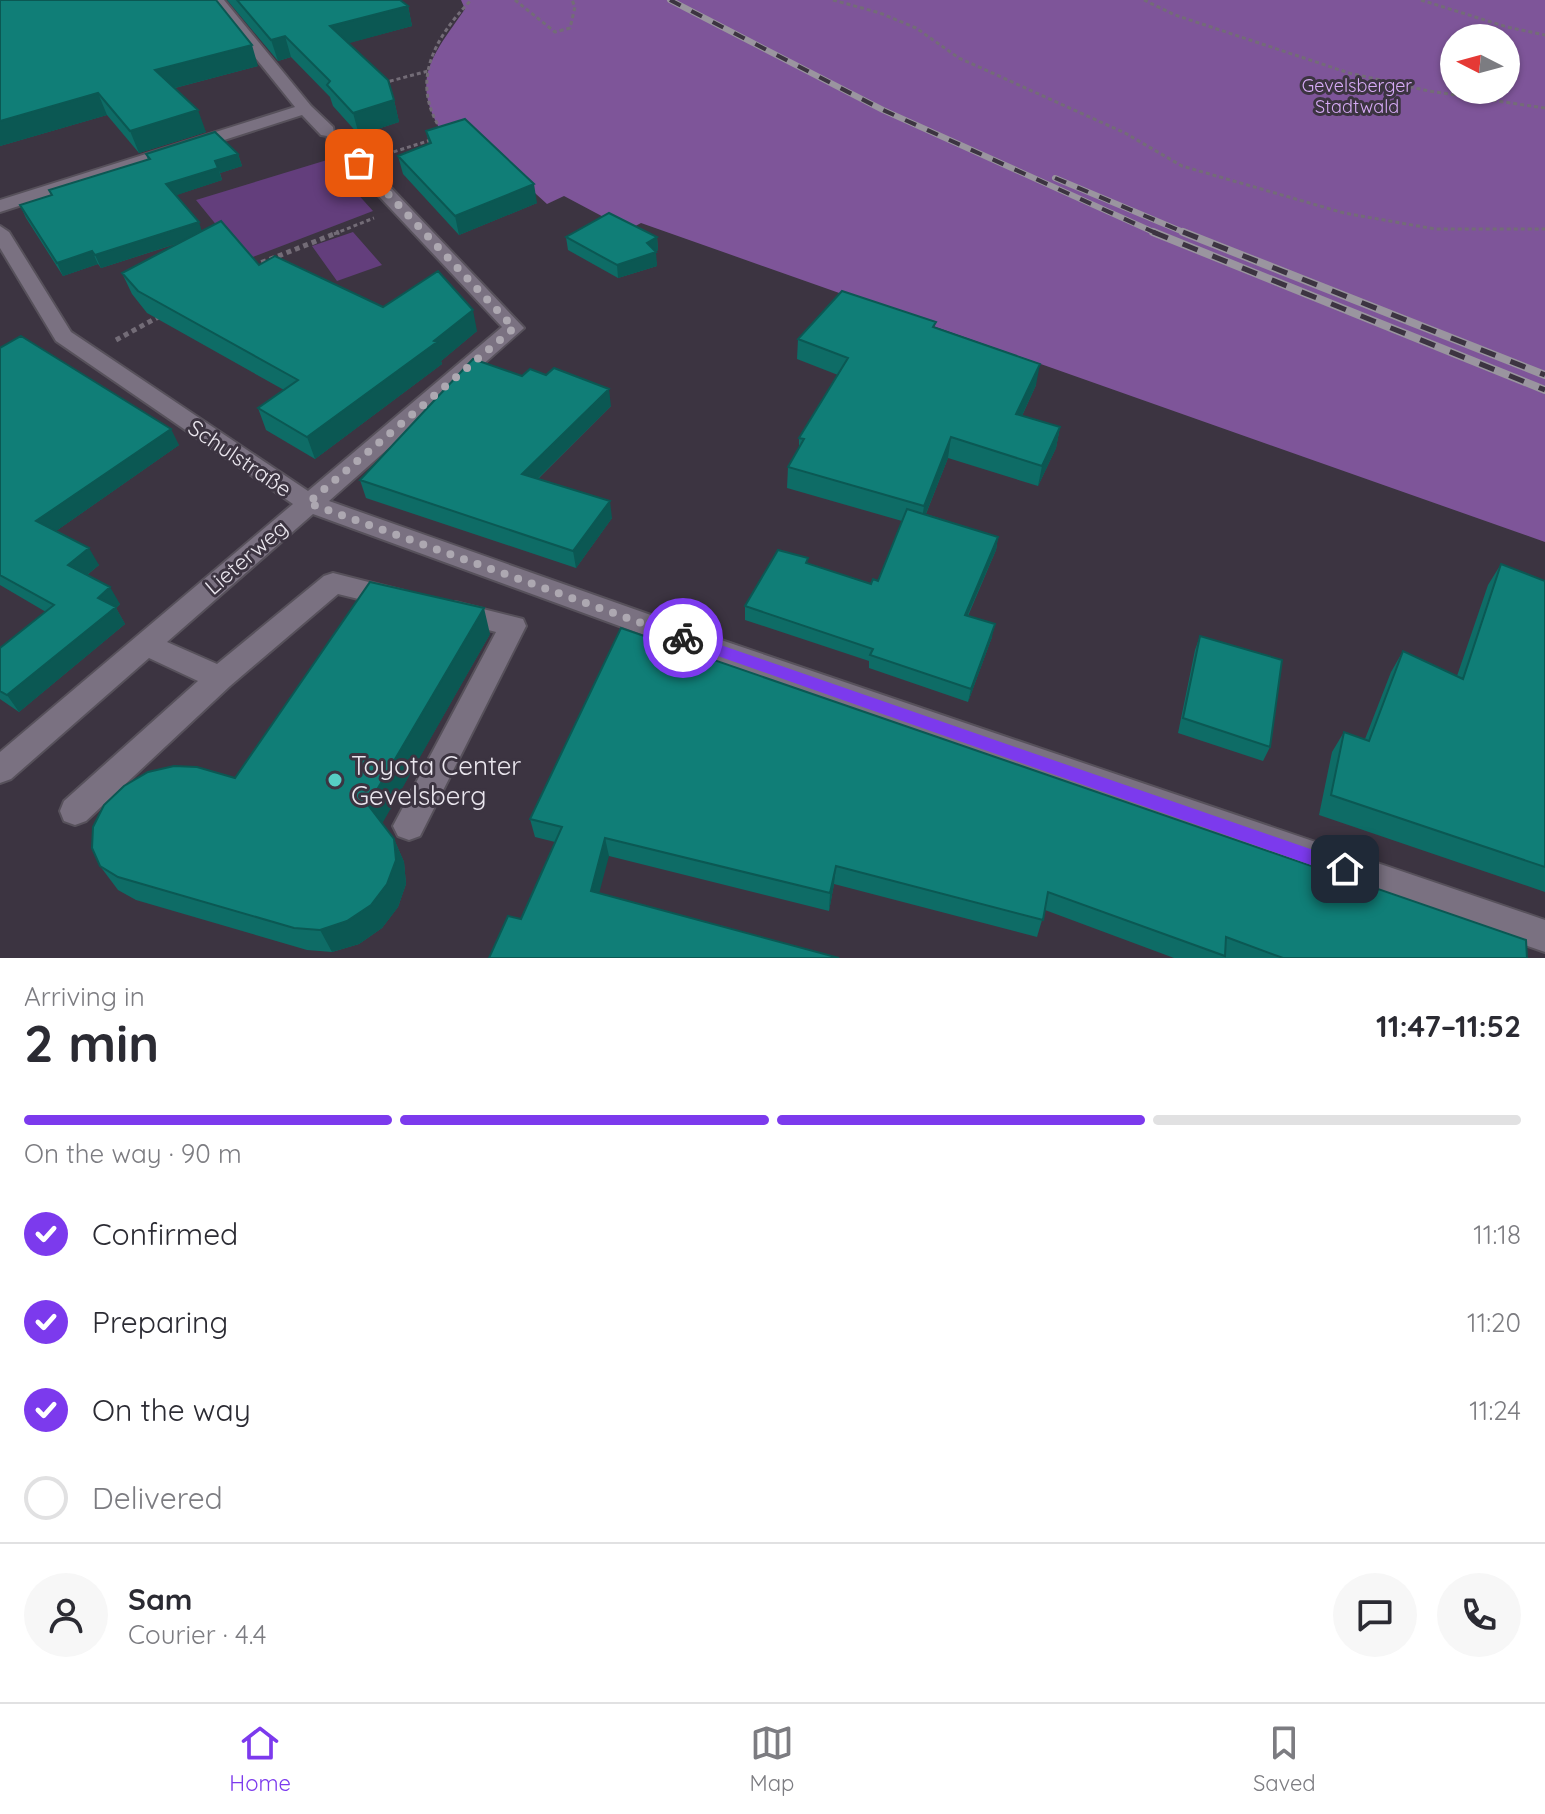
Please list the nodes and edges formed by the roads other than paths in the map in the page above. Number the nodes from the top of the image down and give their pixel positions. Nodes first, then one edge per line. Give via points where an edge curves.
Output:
1 (216, 0) edge
2 (305, 109) junction
3 (0, 206) edge
4 (0, 232) edge
5 (308, 503) junction
6 (366, 592) junction
7 (349, 617) edge
8 (145, 644) junction
9 (220, 678) junction
10 (0, 770) edge
11 (75, 811) dead end
12 (409, 826) dead end
13 (1545, 936) edge

1 - 2 street, Lieterweg
2 - 3 street
2 - 5 street, Lieterweg via 514,328
4 - 5 street, Schulstraße via 63,336
5 - 8 street, Lieterweg
5 - 13 street, Schulstraße
6 - 7 street
6 - 9 street via 333,583
6 - 12 street via 513,626
8 - 9 street
8 - 10 street, Lieterweg
9 - 11 street

